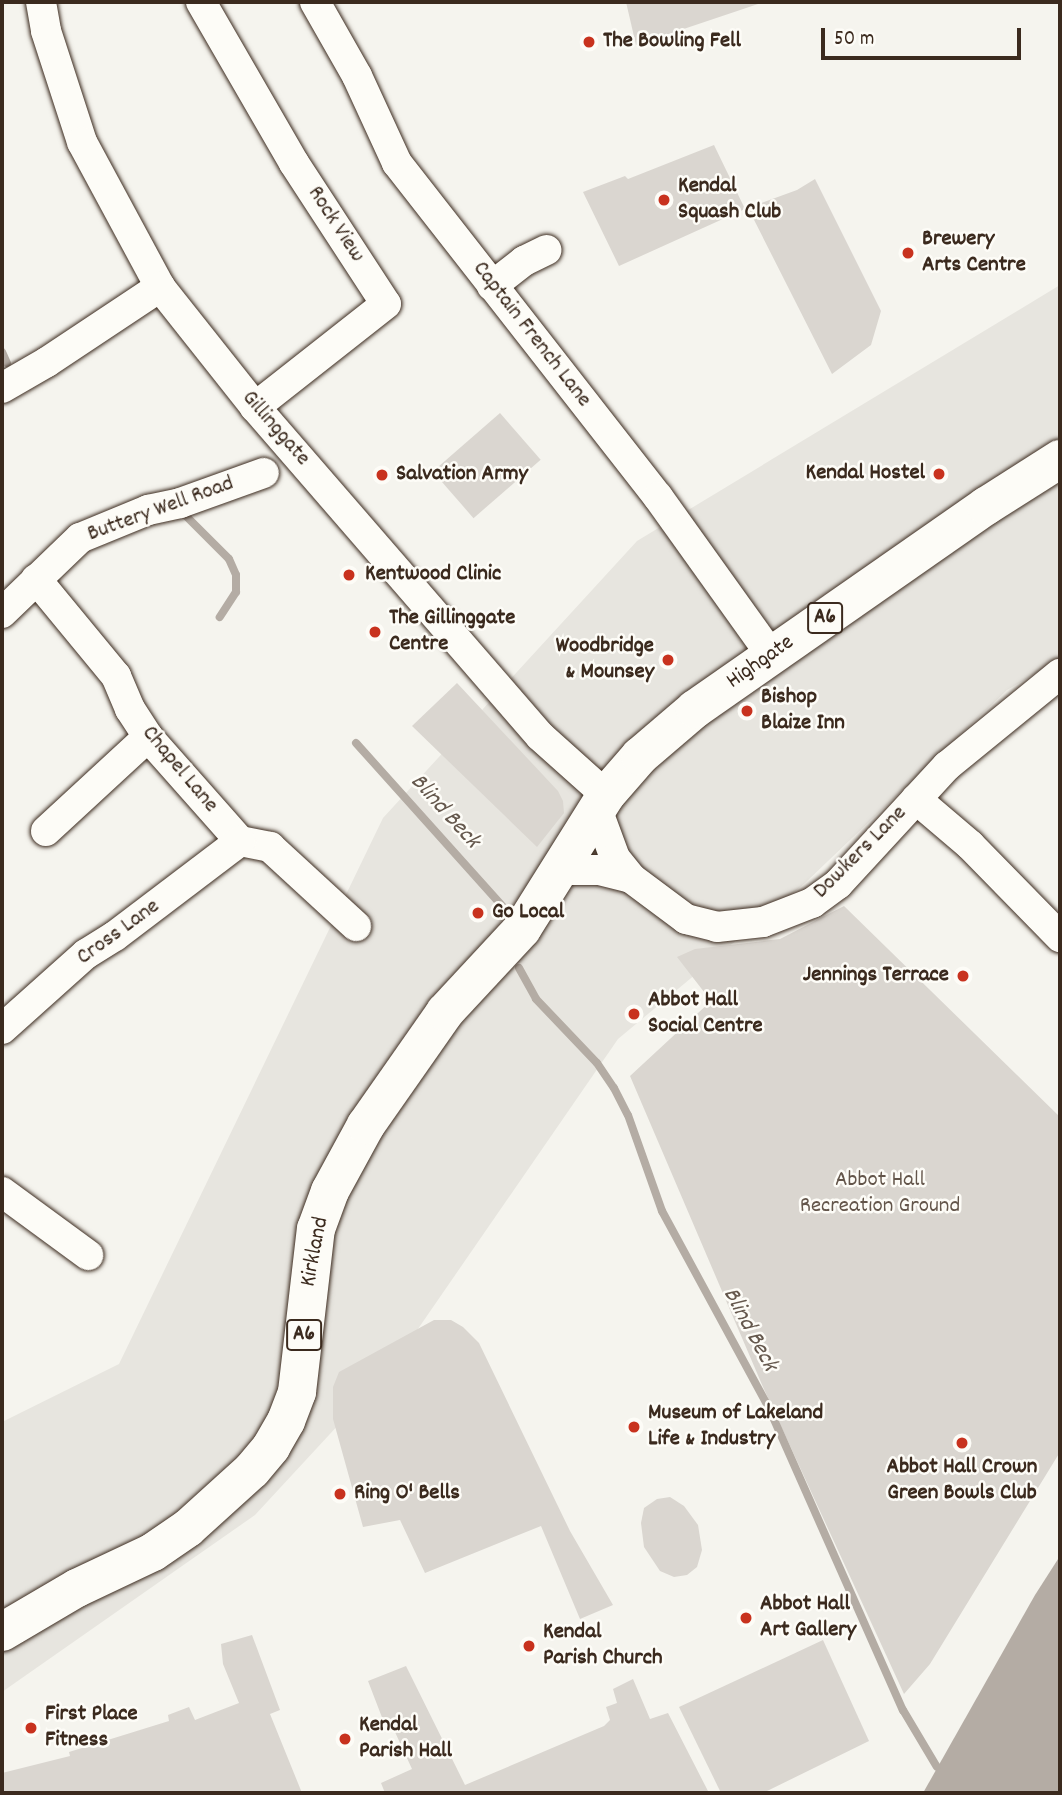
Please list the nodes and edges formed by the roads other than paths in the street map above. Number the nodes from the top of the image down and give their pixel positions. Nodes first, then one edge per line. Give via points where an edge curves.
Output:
1 (41, 2) edge
2 (201, 2) edge
3 (315, 2) edge
4 (547, 250) dead end
5 (492, 286) junction
6 (160, 287) junction
7 (2, 388) edge
8 (255, 407) junction
9 (1060, 458) edge
10 (264, 474) dead end
11 (36, 579) junction
12 (6, 599) edge
13 (771, 655) junction
14 (1060, 674) edge
15 (148, 737) junction
16 (916, 799) junction
17 (601, 802) junction
18 (47, 831) dead end
19 (240, 841) junction
20 (561, 870) junction
21 (631, 878) junction
22 (356, 926) dead end
23 (1060, 937) edge
24 (514, 938) joint
25 (2, 1029) edge
26 (2, 1192) edge
27 (88, 1255) dead end
28 (2, 1632) edge

1 - 6 street, Gillinggate via 82,142
2 - 8 street, Rock View via 294,163 386,304
3 - 5 street, Captain French Lane via 357,76 397,163
4 - 5 street
5 - 13 street, Captain French Lane via 658,497
6 - 7 street
6 - 8 street, Gillinggate
8 - 17 street, Gillinggate
9 - 13 highway, Highgate / A6
10 - 11 street, Buttery Well Road via 105,525 80,538
11 - 12 street, Buttery Well Road
11 - 15 street, Chapel Lane via 116,676
13 - 17 highway, Highgate / A6 via 667,730
14 - 16 street, Dowkers Lane via 947,766
15 - 18 street
15 - 19 street, Chapel Lane
16 - 21 street, Dowkers Lane via 838,884 812,903 763,922 717,927 686,919
16 - 23 street via 970,845
17 - 20 highway, Highgate / A6
17 - 21 street, Dowkers Lane via 615,858
19 - 22 street via 270,847
19 - 25 street, Cross Lane via 86,954
20 - 21 street, Dowkers Lane via 599,870
20 - 24 highway, Highgate / A6
24 - 28 highway, Kirkland / A6 via 445,1013 366,1125 330,1191 316,1229 297,1392 271,1447 188,1528 153,1552 65,1594
26 - 27 street

